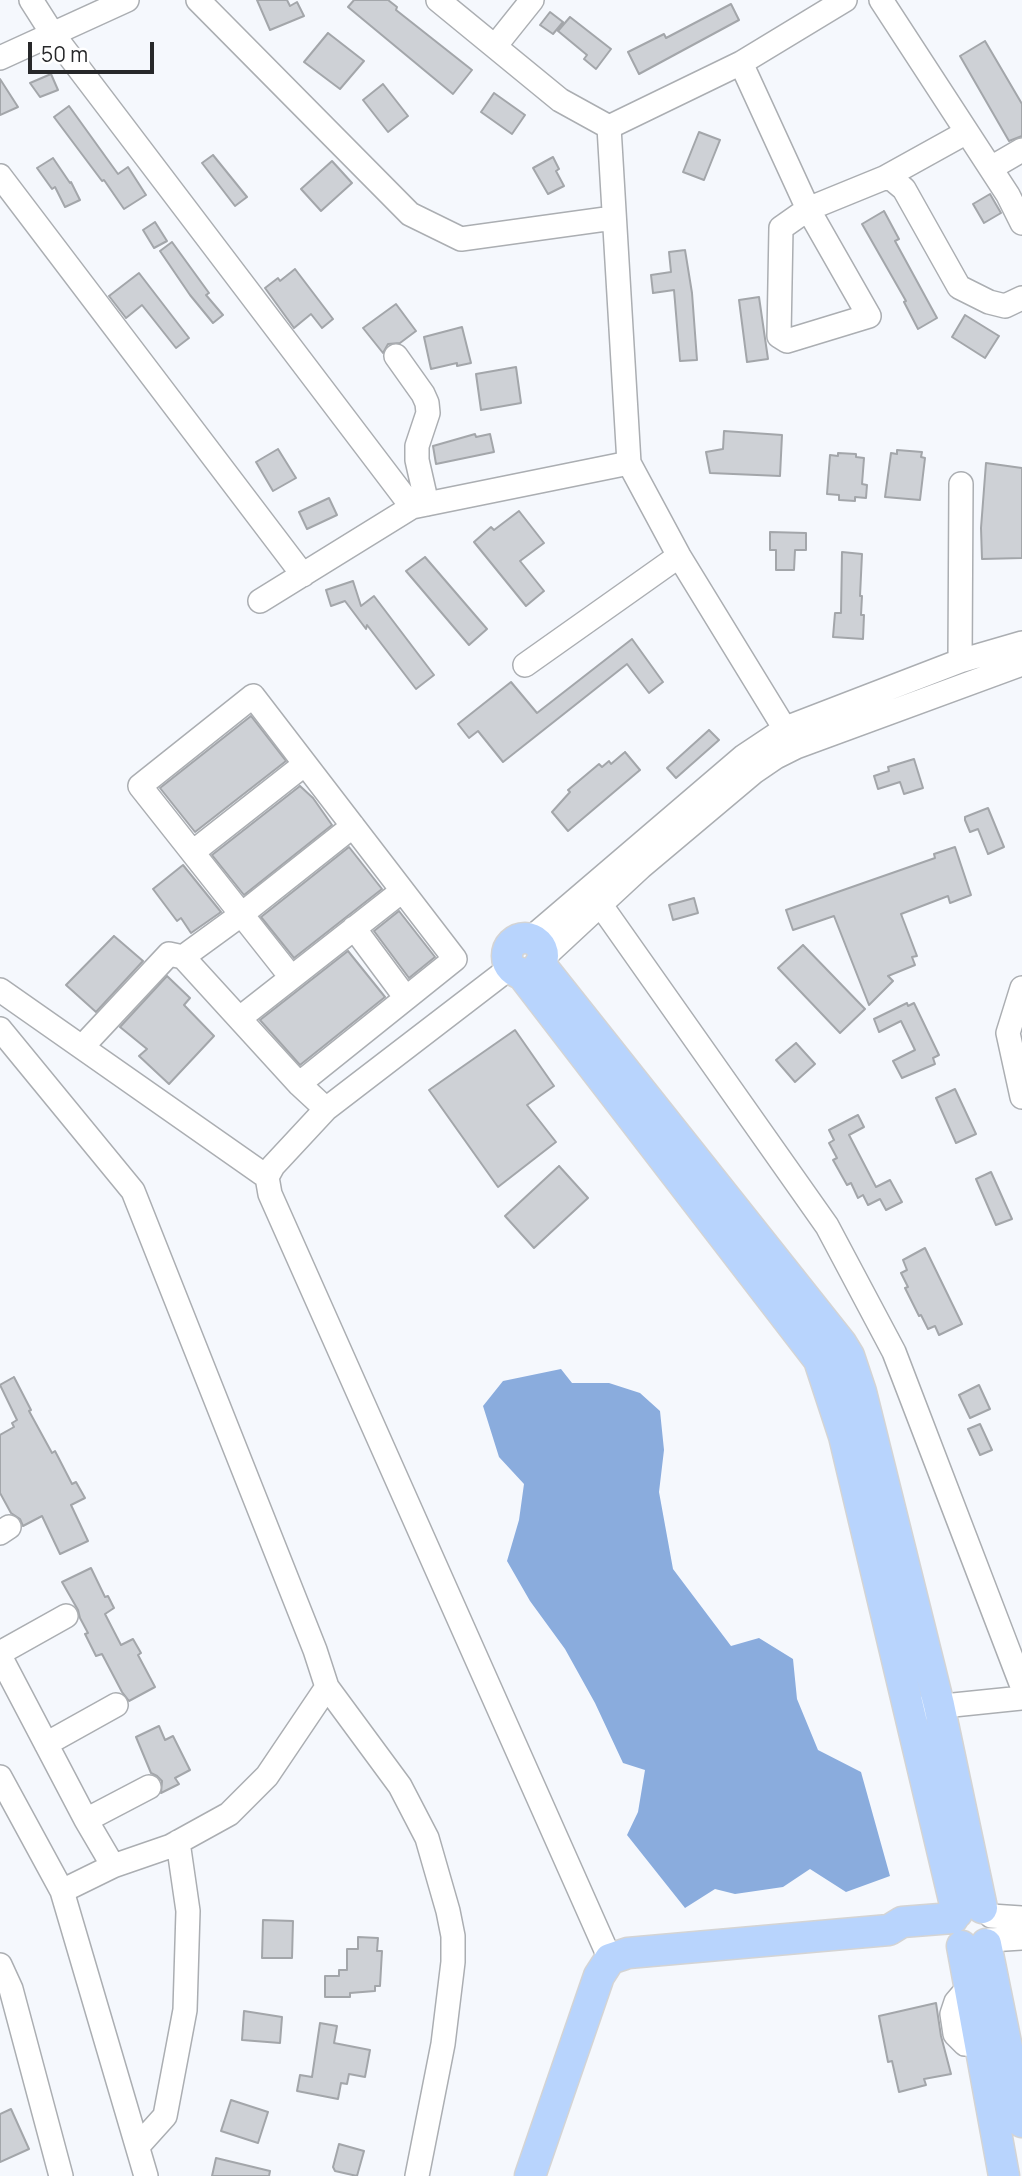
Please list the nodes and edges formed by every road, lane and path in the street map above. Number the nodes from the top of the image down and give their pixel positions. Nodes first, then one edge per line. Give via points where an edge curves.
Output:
1 (31, 0) edge
2 (127, 0) edge
3 (198, 0) edge
4 (438, 0) edge
5 (533, 0) edge
6 (845, 0) edge
7 (881, 0) edge
8 (52, 33) junction
9 (496, 45) junction
10 (0, 58) edge
11 (741, 62) junction
12 (609, 127) junction
13 (967, 132) junction
14 (1022, 150) edge
15 (991, 168) junction
16 (0, 176) edge
17 (884, 178) junction
18 (808, 209) junction
19 (613, 218) junction
20 (1022, 223) edge
21 (1022, 298) edge
22 (396, 356) dead end
23 (629, 463) junction
24 (961, 484) dead end
25 (419, 506) junction
26 (679, 556) junction
27 (303, 575) junction
28 (260, 601) dead end
29 (1022, 643) edge
30 (960, 661) junction
31 (1022, 664) edge
32 (525, 665) dead end
33 (791, 737) junction
34 (305, 764) junction
35 (353, 827) junction
36 (193, 852) junction
37 (402, 891) junction
38 (600, 905) junction
39 (242, 914) junction
40 (354, 928) junction
41 (183, 957) junction
42 (529, 960) junction
43 (291, 976) junction
44 (1022, 988) edge
45 (0, 990) edge
46 (406, 998) junction
47 (240, 1018) junction
48 (0, 1029) edge
49 (82, 1047) junction
50 (299, 1084) junction
51 (1022, 1097) edge
52 (326, 1108) junction
53 (267, 1177) junction
54 (66, 1616) dead end
55 (0, 1655) edge
56 (1022, 1686) edge
57 (327, 1687) junction
58 (1022, 1698) edge
59 (116, 1705) dead end
60 (939, 1705) junction
61 (908, 1711) junction
62 (46, 1744) junction
63 (0, 1777) edge
64 (149, 1787) dead end
65 (86, 1820) junction
66 (178, 1842) junction
67 (113, 1866) junction
68 (62, 1891) junction
69 (1022, 1918) edge
70 (972, 1928) junction
71 (1022, 1938) edge
72 (610, 1959) junction
73 (0, 1965) edge
74 (5, 1991) edge
75 (989, 2048) junction
76 (1022, 2122) edge
77 (138, 2146) junction
78 (61, 2176) edge
79 (146, 2176) edge
80 (417, 2176) edge
81 (530, 2176) edge
82 (1004, 2176) edge

1 - 8 street
2 - 8 street
3 - 19 street via 410,214 461,239
4 - 9 street
5 - 9 street
6 - 11 street
7 - 13 street
8 - 10 street
8 - 25 street
9 - 12 street via 560,100
11 - 12 street
11 - 18 street
12 - 19 street
13 - 15 street
13 - 17 street
14 - 15 street
15 - 20 street
16 - 27 street
17 - 18 street
17 - 21 street via 904,189 959,287 1005,306
18 - 18 street via 781,228 779,336 787,341 869,316
19 - 23 street
22 - 25 street via 427,402 417,446
23 - 25 street
23 - 26 street
24 - 30 street
25 - 27 street
26 - 32 street
26 - 33 street
27 - 28 street
29 - 30 street
30 - 33 street
31 - 33 street
33 - 38 street
33 - 42 street via 744,755
34 - 35 street
34 - 36 street
34 - 36 street via 253,696 140,786
35 - 37 street
35 - 39 street
36 - 39 street
37 - 40 street
37 - 46 street via 455,960
38 - 42 street
38 - 56 street via 827,1226 894,1352
39 - 41 street
39 - 43 street
40 - 43 street
40 - 46 street
41 - 47 street
41 - 49 street via 169,954
42 - 52 street
42 - 60 main road via 849,1356
42 - 61 main road via 819,1360 844,1436
43 - 47 street
44 - 51 street via 1008,1033
45 - 49 street
46 - 50 street
47 - 50 street
48 - 57 street via 133,1191
49 - 53 street
50 - 52 street
52 - 53 street
53 - 72 street
54 - 55 street
55 - 62 street
57 - 66 street via 267,1776 229,1814
57 - 80 street via 415,1811 450,1924 453,1962 443,2044
58 - 60 street
59 - 62 street
60 - 61 street
60 - 70 main road
61 - 70 main road
62 - 65 street
63 - 68 street
64 - 65 street
65 - 67 street
66 - 67 street
66 - 77 street via 188,1911 185,2010 165,2116
67 - 68 street
68 - 77 street
69 - 70 street
70 - 71 street
70 - 72 main road via 902,1922 889,1930 628,1953
70 - 75 main road
70 - 75 main road via 970,1992
72 - 81 main road via 599,1976
73 - 74 street
74 - 78 street
75 - 76 main road
75 - 82 main road
77 - 79 street

